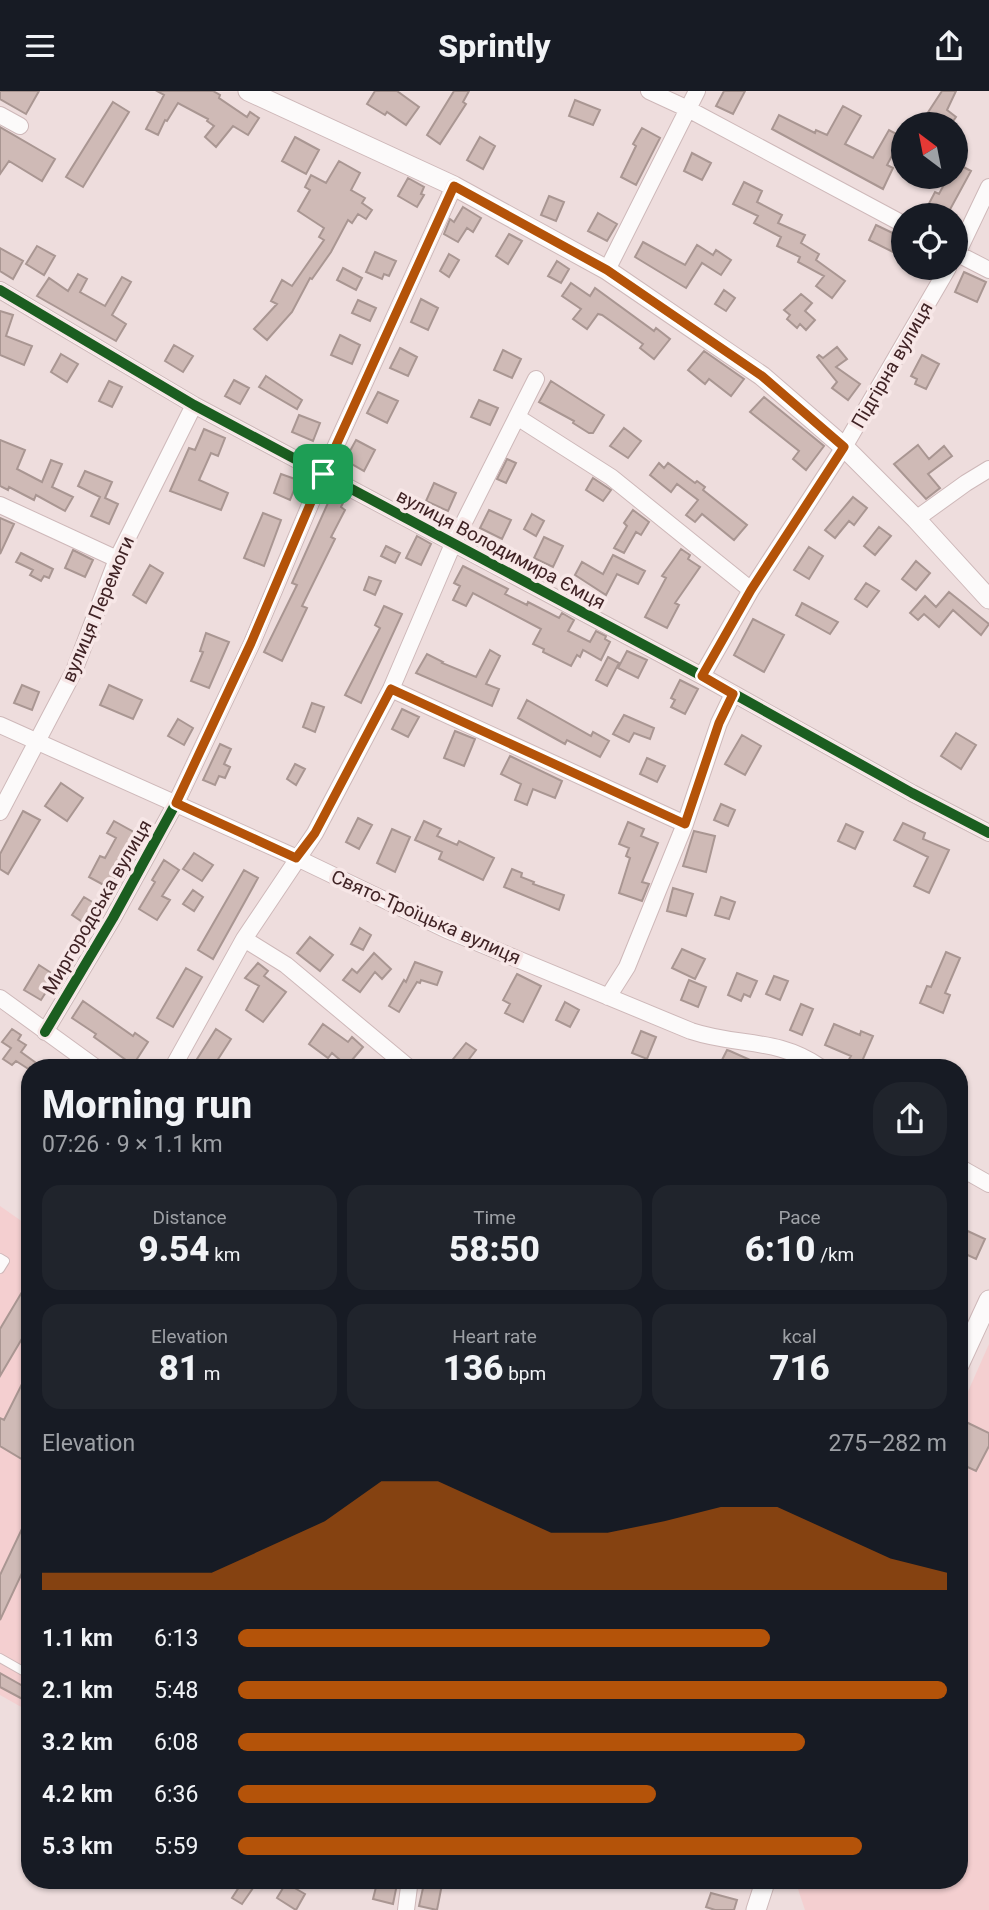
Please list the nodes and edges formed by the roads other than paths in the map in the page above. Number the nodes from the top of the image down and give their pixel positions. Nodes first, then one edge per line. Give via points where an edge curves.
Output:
1 (248, 91) edge
2 (649, 91) edge
3 (697, 91) edge
4 (688, 109) junction
5 (0, 115) edge
6 (20, 127) dead end
7 (454, 186) junction
8 (989, 187) edge
9 (891, 218) edge
10 (968, 229) edge
11 (968, 262) edge
12 (989, 269) edge
13 (607, 270) junction
14 (941, 280) edge
15 (0, 290) edge
16 (536, 379) dead end
17 (194, 405) junction
18 (517, 417) junction
19 (844, 447) junction
20 (989, 469) edge
21 (323, 474) junction
22 (0, 505) edge
23 (916, 519) junction
24 (453, 544) junction
25 (117, 559) junction
26 (751, 590) junction
27 (989, 599) edge
28 (702, 676) junction
29 (391, 689) junction
30 (733, 694) junction
31 (0, 725) edge
32 (36, 741) junction
33 (176, 803) junction
34 (0, 812) edge
35 (685, 824) junction
36 (989, 832) edge
37 (296, 858) junction
38 (244, 939) junction
39 (608, 997) junction
40 (0, 998) edge
41 (45, 1032) junction
42 (84, 1059) edge
43 (177, 1059) edge
44 (398, 1059) edge
45 (807, 1059) edge
46 (968, 1172) edge
47 (989, 1184) edge
48 (0, 1258) edge
49 (0, 1269) edge
50 (989, 1300) edge
51 (968, 1343) edge
52 (0, 1658) edge
53 (21, 1670) edge
54 (409, 1889) edge
55 (763, 1889) edge
56 (406, 1910) edge
57 (756, 1910) edge

1 - 7 street
2 - 4 street
3 - 4 street
4 - 9 street
4 - 13 street
5 - 6 street
7 - 13 street
7 - 21 street, Миргородська вулиця
8 - 10 street, Підгірна вулиця
11 - 12 street
13 - 19 street via 762,376
14 - 19 street, Підгірна вулиця
15 - 17 street, вулиця Володимира Ємця
16 - 18 street
17 - 21 street, вулиця Володимира Ємця
17 - 25 street, вулиця Перемоги
18 - 24 street
18 - 26 street via 611,477
19 - 23 street
19 - 26 street, Підгірна вулиця
20 - 23 street
21 - 24 street, вулиця Володимира Ємця
21 - 33 street, Миргородська вулиця
22 - 25 street
23 - 27 street
24 - 28 street, вулиця Володимира Ємця
24 - 29 street
25 - 32 street, вулиця Перемоги via 74,671
26 - 28 street, Підгірна вулиця
28 - 30 street, вулиця Володимира Ємця
29 - 35 street
29 - 37 street via 315,833
30 - 35 street
30 - 36 street, вулиця Володимира Ємця
31 - 32 street, Свято-Троїцька вулиця
32 - 33 street, Свято-Троїцька вулиця
32 - 34 street, вулиця Перемоги
33 - 37 street, Свято-Троїцька вулиця
33 - 41 street, Миргородська вулиця
35 - 39 street via 626,967
37 - 38 street
37 - 39 street, Свято-Троїцька вулиця via 447,930
38 - 43 street
38 - 44 street via 286,965
39 - 45 street, Свято-Троїцька вулиця via 711,1038 767,1044
40 - 41 street
41 - 42 street
46 - 47 street
48 - 49 lane via 5,1261
50 - 51 street
52 - 53 lane
54 - 56 street
55 - 57 street

